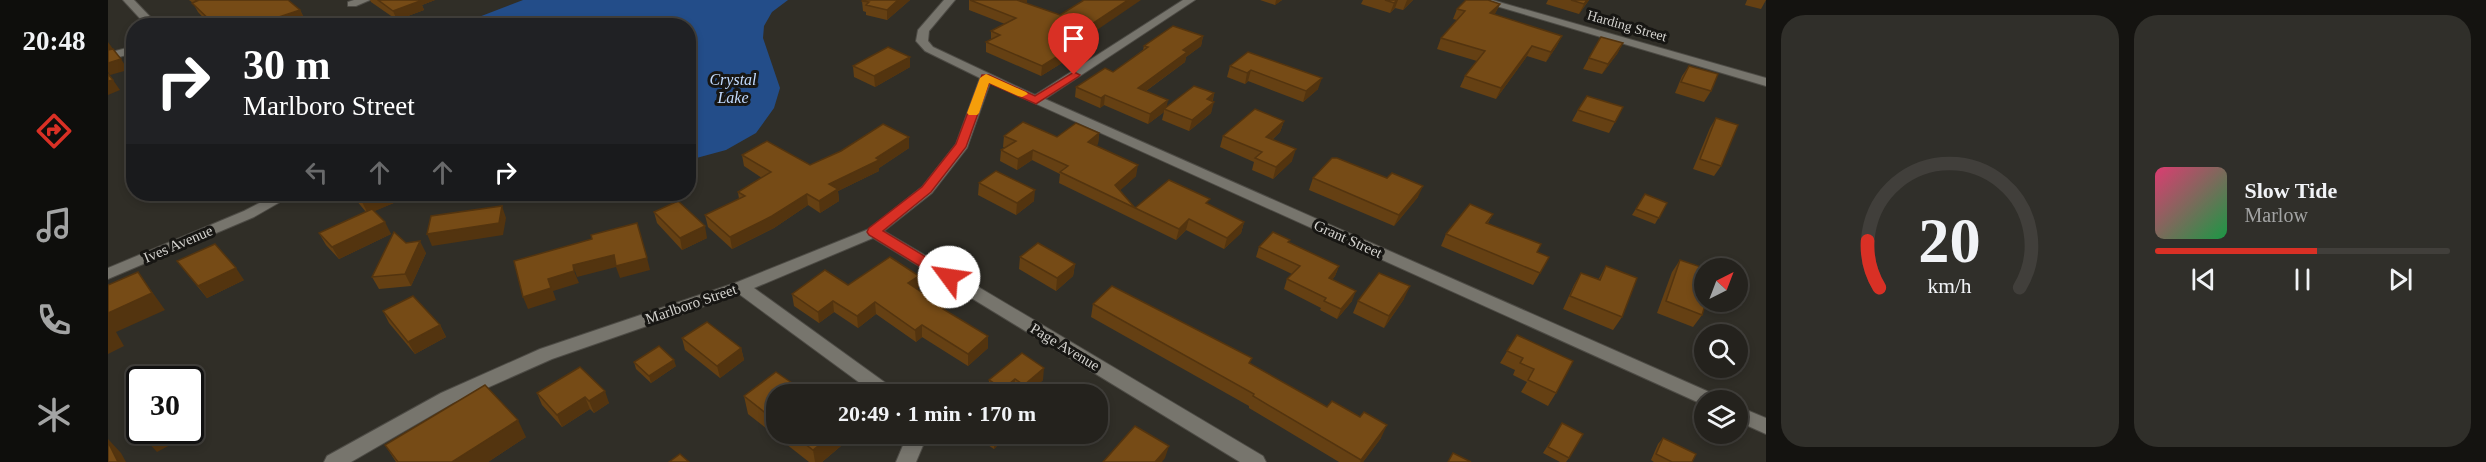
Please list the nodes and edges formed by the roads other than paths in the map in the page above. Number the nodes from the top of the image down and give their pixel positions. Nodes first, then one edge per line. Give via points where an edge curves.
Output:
1 (128, 0) edge
2 (365, 0) edge
3 (950, 0) edge
4 (1190, 0) edge
5 (1480, 0) edge
6 (1496, 2) edge
7 (351, 4) dead end
8 (146, 18) edge
9 (126, 51) edge
10 (108, 57) edge
11 (986, 78) junction
12 (1766, 82) edge
13 (1036, 100) junction
14 (274, 201) edge
15 (874, 232) junction
16 (108, 274) edge
17 (741, 287) junction
18 (874, 384) edge
19 (1694, 393) edge
20 (1748, 418) edge
21 (1766, 426) edge
22 (914, 444) edge
23 (1248, 460) edge
24 (334, 462) edge
25 (906, 462) edge

1 - 8 street
2 - 7 street
3 - 11 street, Grant Street via 924,30 922,41 929,49
4 - 13 street
5 - 6 street, Harding Street
6 - 12 street, Harding Street
9 - 10 street
11 - 13 street, Grant Street
11 - 15 street, Marlboro Street via 962,145 927,190
13 - 19 street, Grant Street
14 - 16 street, Ives Avenue
15 - 17 street, Marlboro Street
15 - 23 street, Page Avenue
17 - 18 street
17 - 24 street, Marlboro Street via 546,354 447,398
20 - 21 street
22 - 25 street

